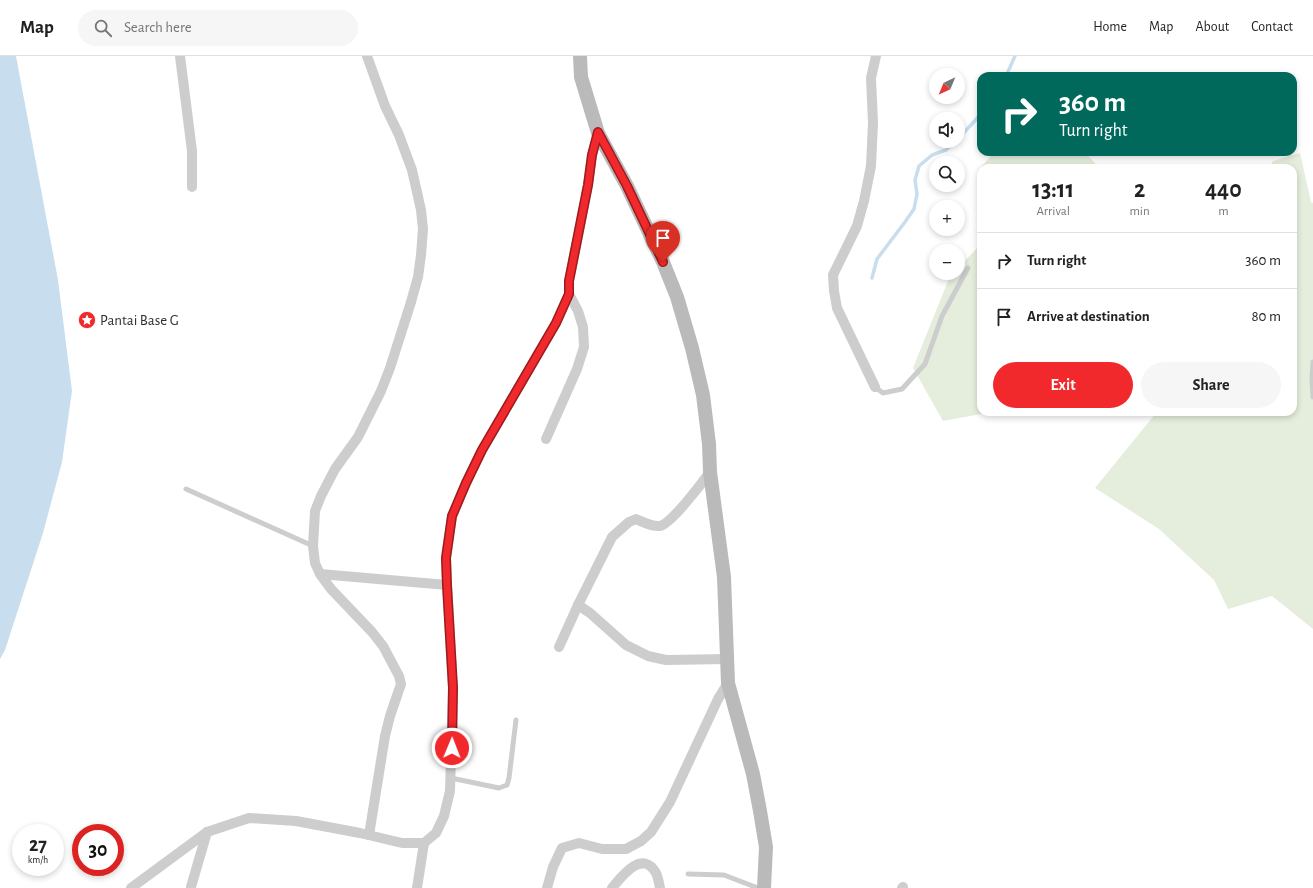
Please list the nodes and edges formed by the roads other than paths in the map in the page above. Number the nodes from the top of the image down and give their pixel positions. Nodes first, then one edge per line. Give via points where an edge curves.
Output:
1 (180, 56) edge
2 (367, 56) edge
3 (580, 56) edge
4 (876, 56) edge
5 (598, 132) junction
6 (192, 187) dead end
7 (968, 268) dead end
8 (569, 294) junction
9 (1313, 362) edge
10 (875, 387) joint
11 (1313, 397) edge
12 (546, 439) dead end
13 (710, 472) junction
14 (186, 489) dead end
15 (313, 546) junction
16 (320, 574) junction
17 (447, 585) junction
18 (578, 605) junction
19 (559, 647) dead end
20 (728, 658) junction
21 (728, 683) junction
22 (516, 720) dead end
23 (451, 778) junction
24 (207, 832) junction
25 (369, 835) junction
26 (424, 843) junction
27 (688, 874) dead end
28 (191, 887) dead end
29 (130, 888) edge
30 (417, 888) edge
31 (547, 888) edge
32 (612, 888) edge
33 (660, 888) edge
34 (758, 888) edge
35 (764, 888) edge

1 - 6 street via 192,151
2 - 15 street via 412,170 421,210 421,255 411,302 381,391 358,437 335,469 315,511
3 - 5 street via 581,77
4 - 10 street via 871,78 873,122 864,201 857,226 833,275 837,308
5 - 8 street via 569,281
5 - 13 street via 627,186 677,296 703,395
7 - 10 lane via 942,316 925,364 902,389 883,392
8 - 12 street via 583,327 584,347
8 - 17 street via 556,323 482,450 452,516 446,558
9 - 11 lane
13 - 18 street via 696,491 662,526 636,519 628,522 612,537
13 - 20 street via 724,577
14 - 15 lane
15 - 16 street
16 - 17 street
16 - 25 street via 383,646 401,684 385,736
17 - 23 street via 453,688
18 - 19 street
18 - 20 street via 590,612 626,645 648,656 666,660
20 - 21 street
21 - 31 street via 670,802 651,832 626,849 602,849 578,843 562,848
21 - 35 street via 753,774 760,811 766,847
22 - 23 lane via 510,778 507,785 499,788
23 - 26 street via 444,816 436,833
24 - 25 street via 249,818 296,821
24 - 28 street
24 - 29 street
25 - 26 street via 402,843
26 - 30 street
27 - 34 lane via 724,875
32 - 33 street via 634,865 642,864 648,865 656,873

